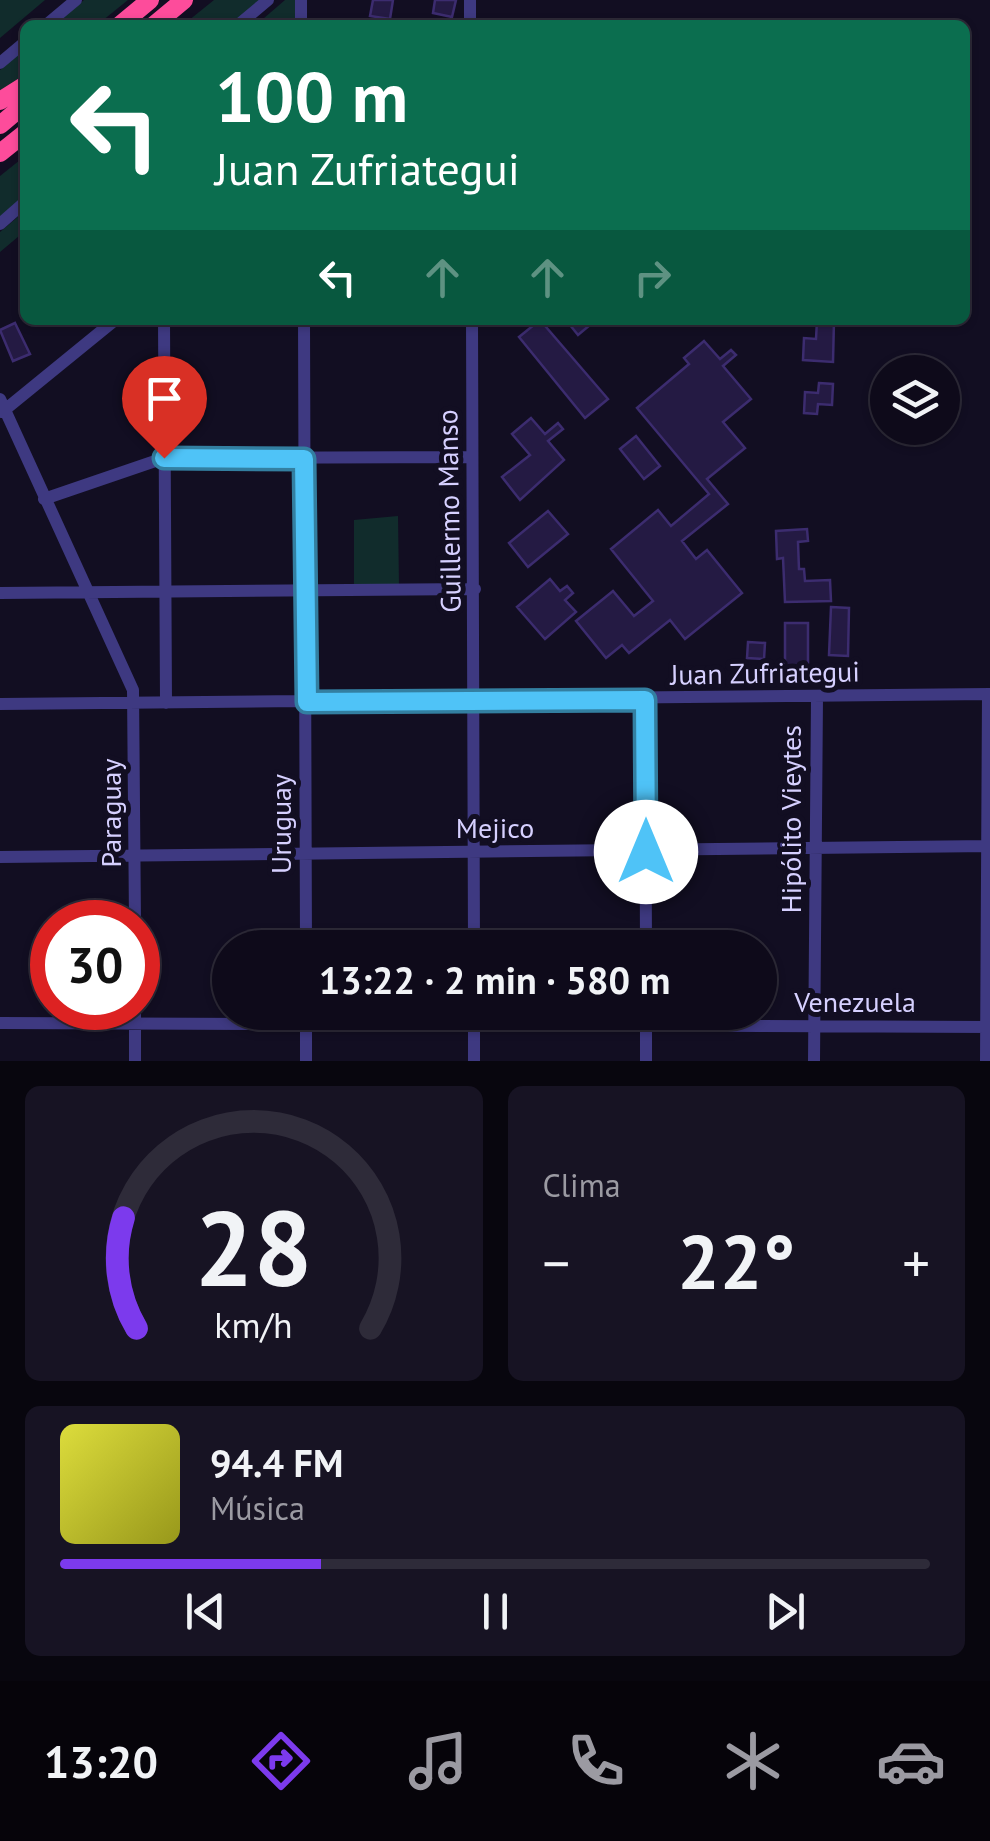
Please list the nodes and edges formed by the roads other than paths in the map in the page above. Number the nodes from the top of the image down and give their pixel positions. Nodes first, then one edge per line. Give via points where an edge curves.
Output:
1 (76, 0) edge
2 (150, 0) edge
3 (184, 0) edge
4 (268, 0) edge
5 (52, 20) edge
6 (126, 20) edge
7 (160, 20) edge
8 (244, 20) edge
9 (20, 46) edge
10 (0, 63) edge
11 (20, 108) edge
12 (0, 124) edge
13 (20, 137) edge
14 (0, 154) edge
15 (20, 206) edge
16 (0, 224) edge
17 (109, 325) edge
18 (164, 325) edge
19 (304, 325) edge
20 (472, 325) edge
21 (2, 407) edge
22 (164, 458) junction
23 (472, 458) junction
24 (304, 459) junction
25 (44, 499) junction
26 (475, 589) junction
27 (306, 590) junction
28 (86, 591) junction
29 (164, 593) junction
30 (0, 594) edge
31 (989, 694) edge
32 (817, 698) junction
33 (476, 700) junction
34 (645, 700) junction
35 (307, 702) junction
36 (0, 704) edge
37 (136, 704) junction
38 (166, 704) junction
39 (817, 846) junction
40 (989, 846) edge
41 (646, 852) junction
42 (474, 853) junction
43 (306, 855) junction
44 (136, 856) junction
45 (0, 857) edge
46 (135, 900) edge
47 (306, 930) edge
48 (474, 930) edge
49 (646, 930) edge
50 (212, 1022) edge
51 (0, 1023) edge
52 (30, 1023) edge
53 (160, 1023) edge
54 (777, 1025) edge
55 (814, 1027) junction
56 (988, 1027) edge
57 (135, 1030) edge
58 (306, 1030) edge
59 (474, 1030) edge
60 (646, 1030) edge
61 (135, 1061) edge
62 (306, 1061) edge
63 (474, 1061) edge
64 (646, 1061) edge
65 (814, 1061) edge
66 (986, 1061) edge

1 - 5 street
2 - 6 highway
3 - 7 highway
4 - 8 street
9 - 10 street
11 - 12 highway
13 - 14 highway
15 - 16 street
17 - 21 street
18 - 22 street
19 - 24 street, Uruguay
20 - 23 street, Guillermo Manso
21 - 25 street
22 - 24 street
22 - 25 street
22 - 29 street
23 - 24 street
23 - 26 street, Guillermo Manso
24 - 27 street, Uruguay
25 - 28 street
26 - 27 street
26 - 33 street, Guillermo Manso
27 - 29 street
27 - 35 street, Uruguay
28 - 29 street
28 - 30 street
28 - 37 street
29 - 38 street
31 - 32 street, Juan Zufriategui
31 - 40 street
32 - 34 street, Juan Zufriategui
32 - 39 street, Hipólito Vieytes
33 - 34 street, Juan Zufriategui
33 - 35 street, Juan Zufriategui
33 - 42 street, Guillermo Manso
34 - 41 street
35 - 38 street, Juan Zufriategui
35 - 43 street, Uruguay
36 - 37 street, Juan Zufriategui
37 - 38 street, Juan Zufriategui
37 - 44 street, Paraguay
39 - 40 street, Mejico
39 - 41 street, Mejico
39 - 55 street, Hipólito Vieytes
40 - 56 street
41 - 42 street, Mejico
41 - 49 street
42 - 43 street, Mejico
42 - 48 street, Guillermo Manso
43 - 44 street, Mejico
43 - 47 street, Uruguay
44 - 45 street, Mejico
44 - 46 street, Paraguay
50 - 53 street, Venezuela
51 - 52 street, Venezuela
54 - 55 street, Venezuela
55 - 56 street, Venezuela
55 - 65 street, Hipólito Vieytes
56 - 66 street
57 - 61 street
58 - 62 street
59 - 63 street
60 - 64 street

